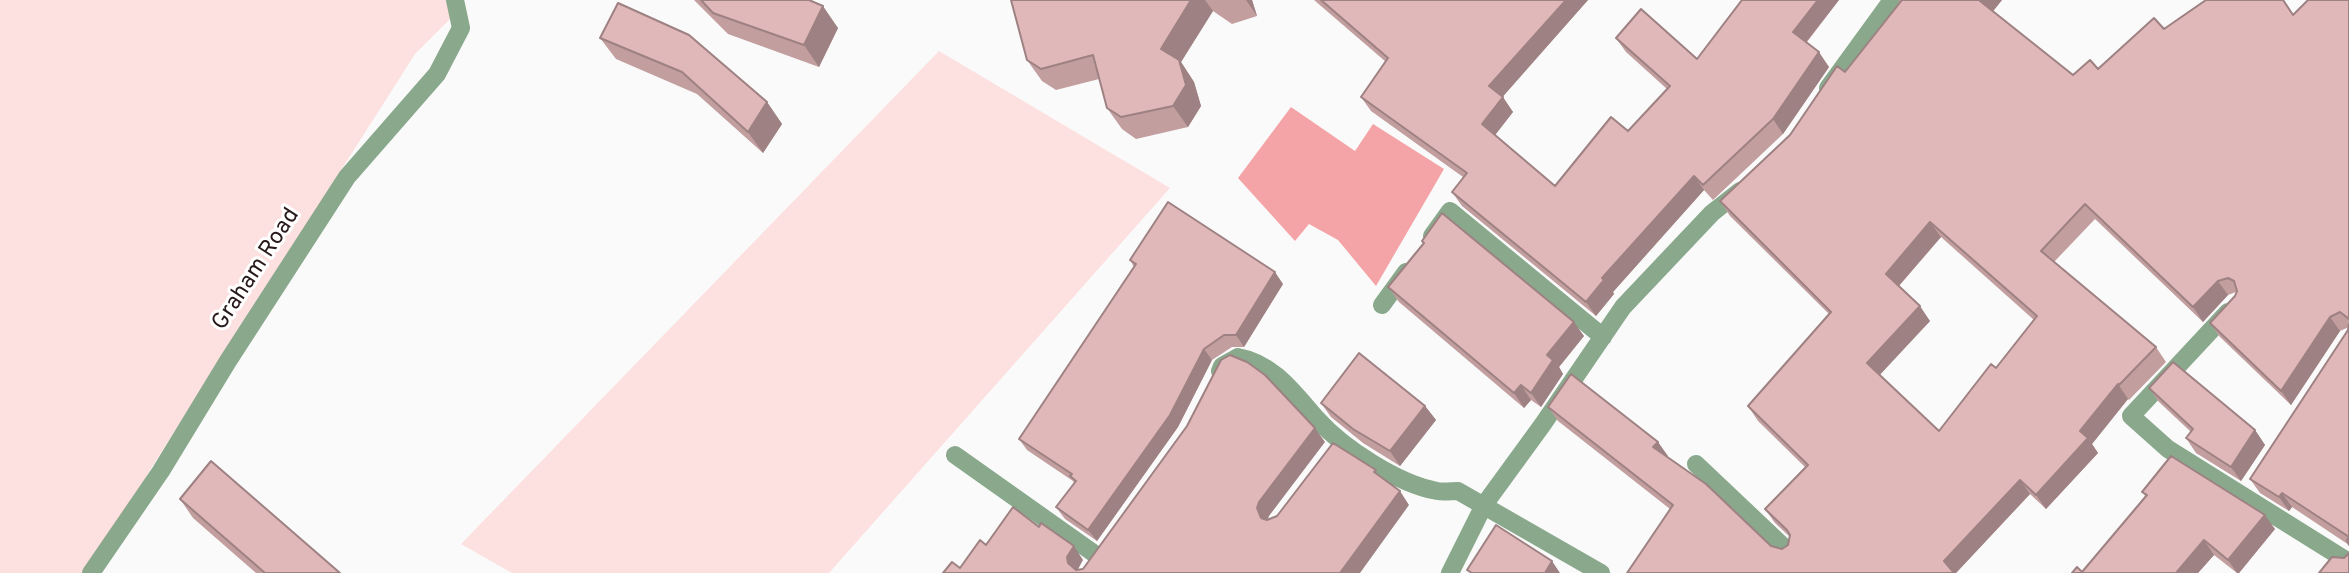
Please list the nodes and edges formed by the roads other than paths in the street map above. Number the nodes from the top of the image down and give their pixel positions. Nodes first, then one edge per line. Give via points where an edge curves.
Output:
1 (455, 0) edge
2 (1892, 0) edge
3 (1821, 99) edge
4 (1751, 181) edge
5 (2236, 303) edge
6 (1382, 305) dead end
7 (1603, 337) junction
8 (1211, 388) edge
9 (955, 455) dead end
10 (1696, 464) dead end
11 (1484, 505) junction
12 (1789, 552) edge
13 (2349, 562) edge
14 (91, 573) edge
15 (1088, 573) edge
16 (1450, 573) edge
17 (1601, 573) edge

1 - 14 street, Graham Road via 461,27 436,74 346,177 161,471
2 - 3 street
4 - 7 street via 1712,214 1623,307
5 - 13 street via 2131,416 2168,449 2248,490
6 - 7 street via 1450,211
7 - 11 street
8 - 11 street via 1222,366 1238,357 1254,360 1289,386 1338,445 1378,469 1437,491 1458,491
9 - 15 street via 1103,552
10 - 12 street
11 - 16 street
11 - 17 street

